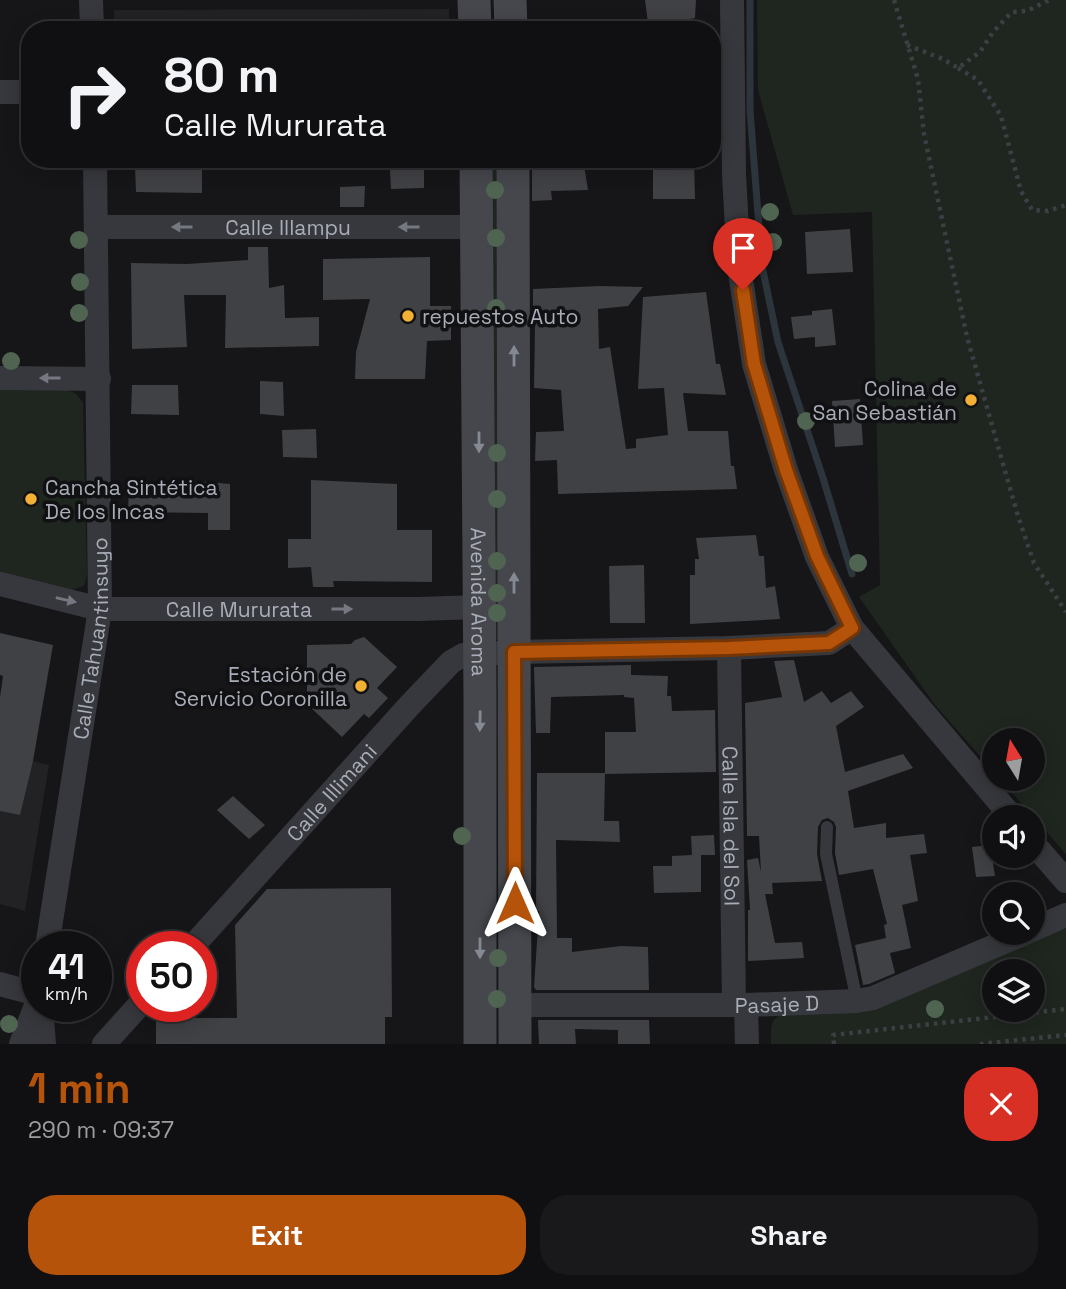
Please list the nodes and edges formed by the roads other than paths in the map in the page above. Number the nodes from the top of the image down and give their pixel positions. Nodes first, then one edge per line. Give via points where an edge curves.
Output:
1 (92, 0) edge
2 (474, 0) edge
3 (510, 0) edge
4 (732, 0) edge
5 (92, 21) edge
6 (475, 21) edge
7 (511, 21) edge
8 (0, 92) edge
9 (21, 92) edge
10 (94, 168) edge
11 (477, 168) edge
12 (513, 168) edge
13 (97, 227) junction
14 (477, 227) junction
15 (0, 378) edge
16 (99, 379) junction
17 (0, 584) edge
18 (480, 607) junction
19 (100, 609) junction
20 (852, 628) junction
21 (729, 648) junction
22 (514, 652) junction
23 (480, 653) junction
24 (1002, 805) edge
25 (827, 827) dead end
26 (1045, 857) edge
27 (1066, 881) edge
28 (1066, 915) edge
29 (1045, 924) edge
30 (50, 931) edge
31 (206, 931) edge
32 (998, 945) edge
33 (0, 985) edge
34 (21, 990) edge
35 (857, 1001) junction
36 (740, 1004) junction
37 (515, 1005) junction
38 (126, 1020) edge
39 (30, 1022) edge
40 (42, 1022) edge
41 (21, 1044) edge
42 (44, 1044) edge
43 (104, 1044) edge
44 (480, 1044) edge
45 (515, 1044) edge
46 (747, 1044) edge

1 - 5 street
2 - 6 main road
3 - 7 main road
4 - 20 street via 739,266 754,364 817,556
8 - 9 street
10 - 13 street, Calle Tahuantinsuyo
11 - 14 main road, Avenida Aroma
22 -> 12 main road, Avenida Aroma
14 -> 13 street, Calle Illampu
13 - 16 street, Calle Tahuantinsuyo
14 -> 18 main road, Avenida Aroma
16 -> 15 street
16 - 19 street, Calle Tahuantinsuyo
17 -> 19 street, Calle Mururata
19 -> 18 street, Calle Mururata
18 - 23 main road, Avenida Aroma
19 - 30 street, Calle Tahuantinsuyo
20 - 21 street via 829,643
20 - 24 street
21 - 22 street
21 - 36 street, Calle Isla del Sol
22 - 23 street
22 - 37 main road, Avenida Aroma
23 - 31 street, Calle Illimani via 451,662
23 -> 44 main road, Avenida Aroma
25 - 35 lane via 826,854
26 - 27 street
28 - 29 street
32 - 35 street, Pasaje D
33 - 34 street
35 - 36 street, Pasaje D
36 - 37 street, Pasaje D
36 - 46 street, Calle Isla del Sol
37 - 45 main road, Avenida Aroma
38 - 43 street
39 - 41 street
40 - 42 street

